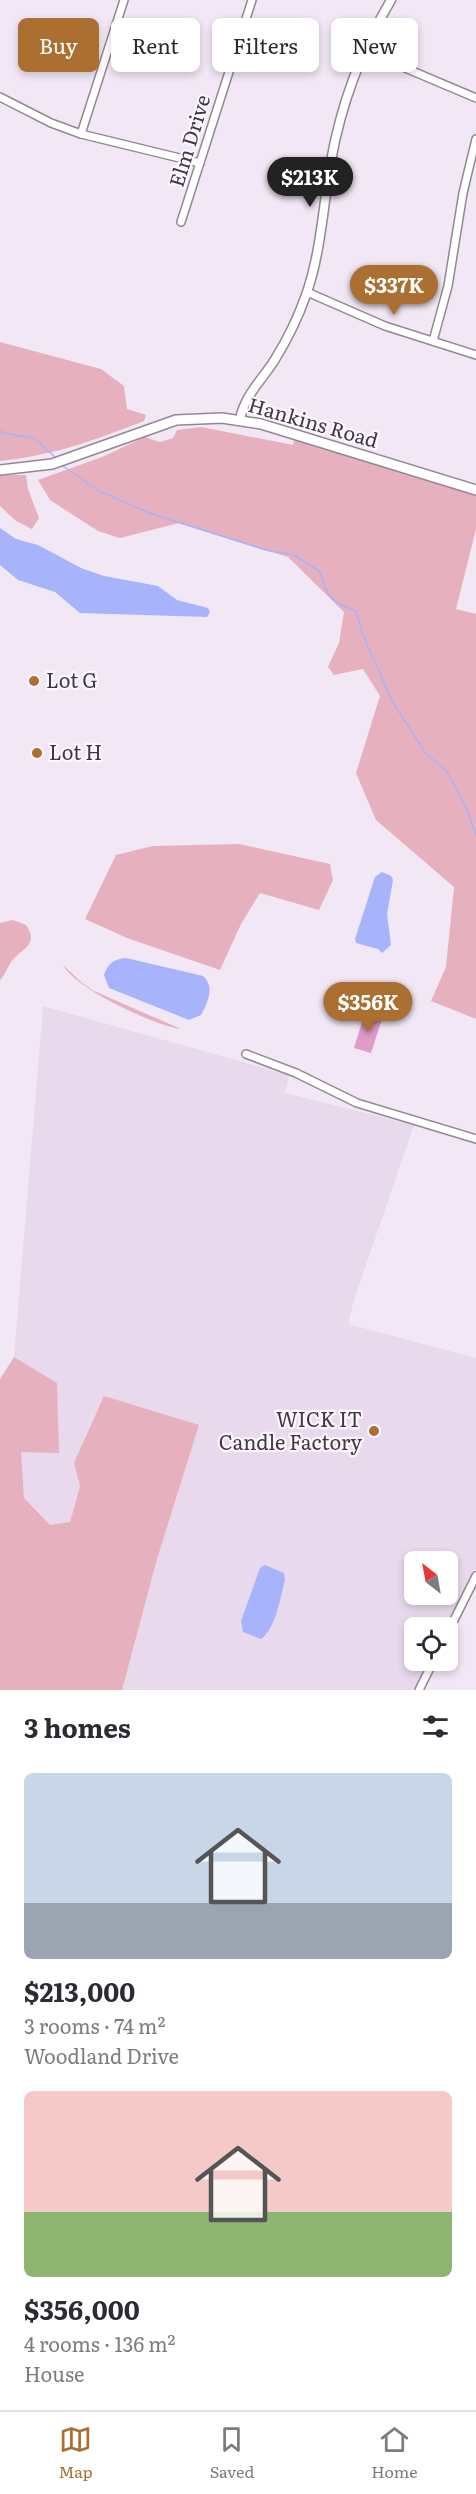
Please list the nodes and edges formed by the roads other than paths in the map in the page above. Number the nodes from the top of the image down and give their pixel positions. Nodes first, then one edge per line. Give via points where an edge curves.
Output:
1 (124, 0) edge
2 (252, 0) edge
3 (391, 0) edge
4 (382, 18) edge
5 (357, 72) edge
6 (415, 72) edge
7 (0, 97) edge
8 (476, 98) edge
9 (81, 134) junction
10 (476, 139) edge
11 (200, 163) junction
12 (181, 222) dead end
13 (307, 292) junction
14 (433, 341) junction
15 (476, 355) edge
16 (240, 419) junction
17 (0, 470) edge
18 (476, 490) edge
19 (246, 1054) dead end
20 (476, 1139) edge
21 (476, 1576) edge
22 (456, 1617) edge
23 (428, 1671) edge
24 (419, 1690) edge

1 - 9 street
2 - 11 street, Elm Drive
3 - 4 street
5 - 13 street via 333,150
6 - 8 street
7 - 9 street
9 - 11 street
10 - 14 street via 448,286
11 - 12 street, Elm Drive
13 - 14 street via 359,316
13 - 16 street via 282,348 245,401
14 - 15 street
16 - 17 main road, Hankins Road via 176,420 52,464
16 - 18 main road, Hankins Road
19 - 20 street via 296,1072 357,1103
21 - 22 street
23 - 24 street

